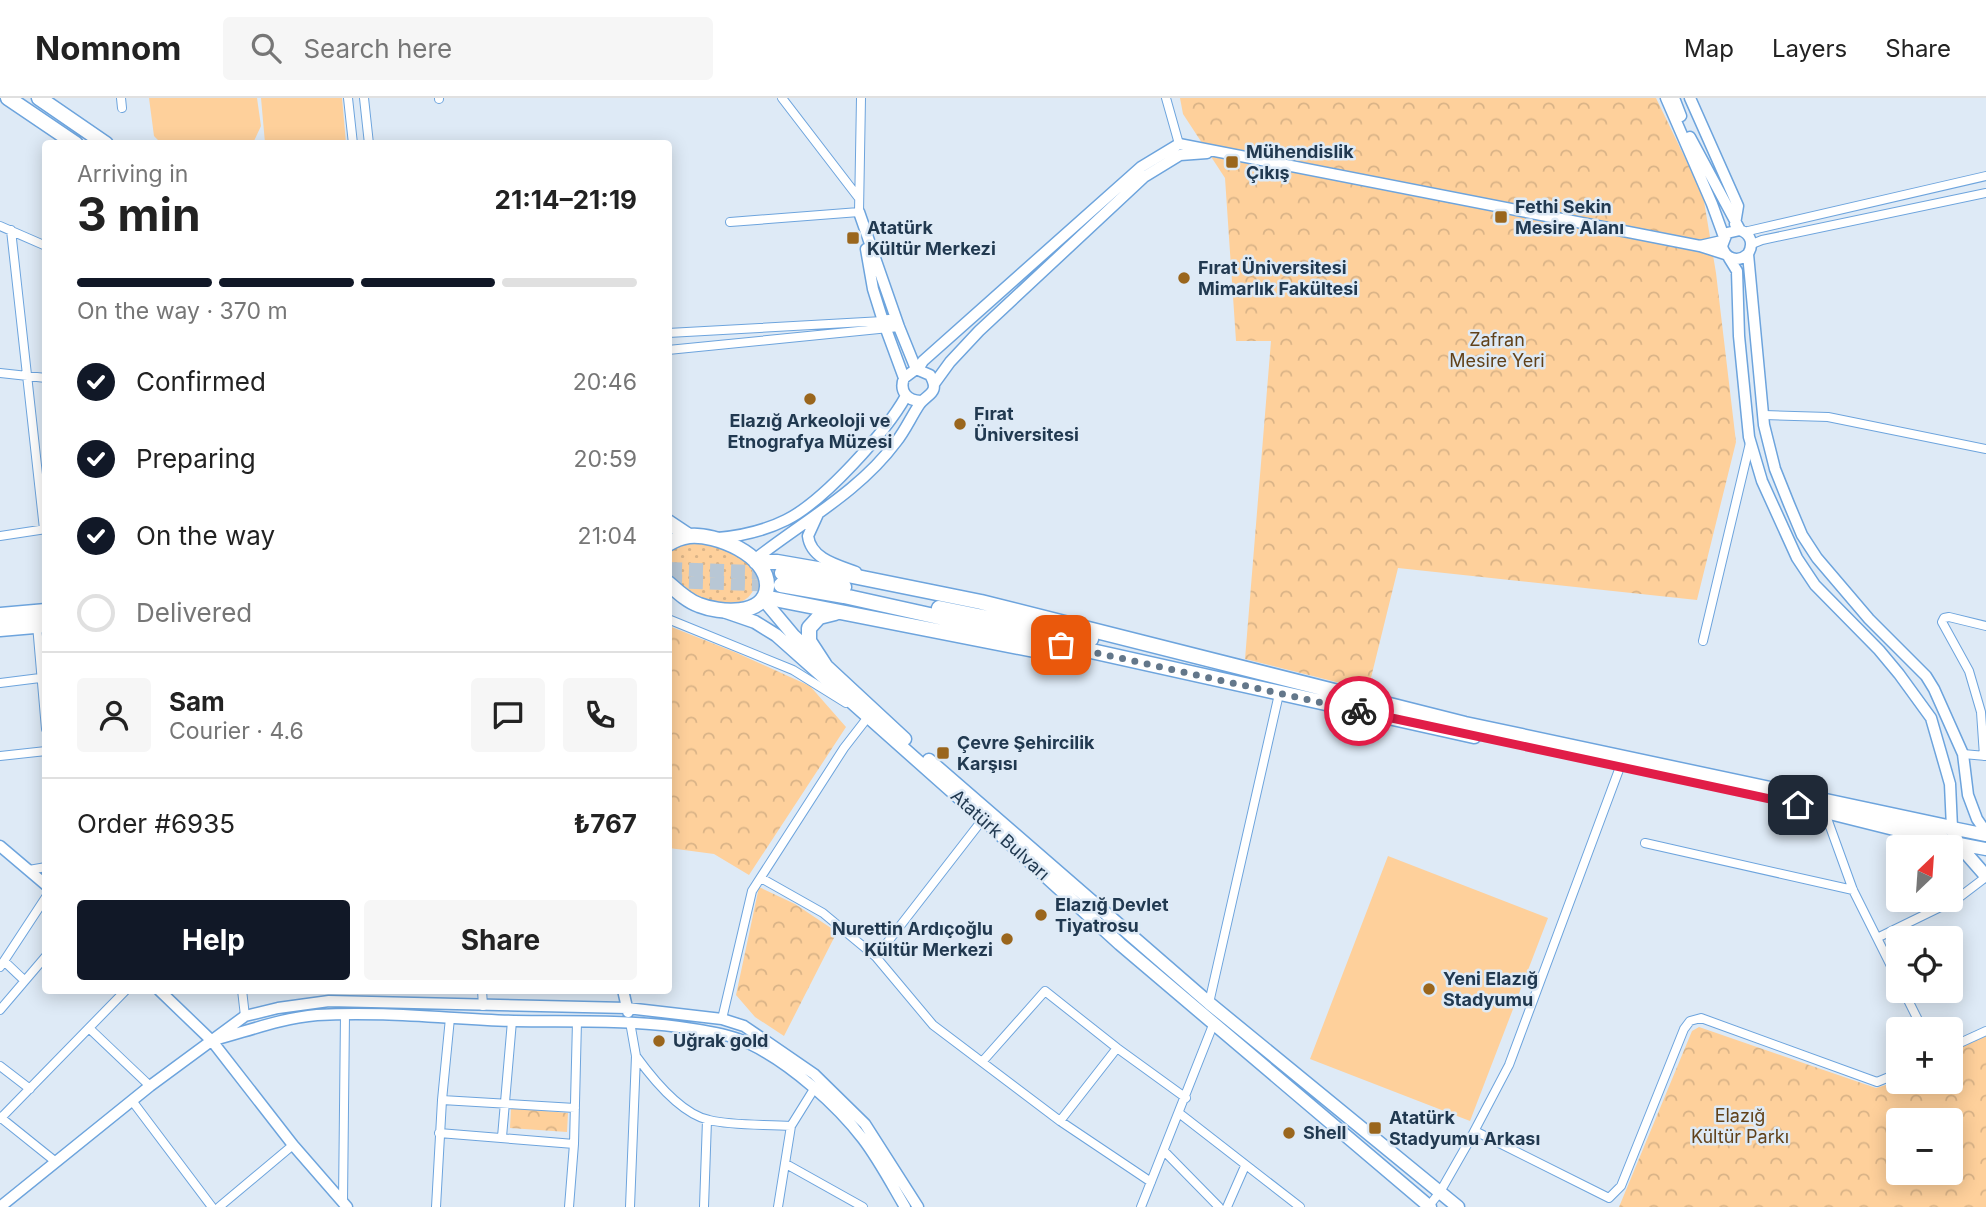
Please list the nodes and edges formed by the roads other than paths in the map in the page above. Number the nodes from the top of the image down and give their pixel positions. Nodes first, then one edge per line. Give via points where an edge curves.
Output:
1 (8, 98) edge
2 (39, 98) edge
3 (348, 98) edge
4 (364, 98) edge
5 (782, 98) edge
6 (861, 98) edge
7 (1166, 98) edge
8 (1666, 98) edge
9 (1674, 98) edge
10 (1690, 98) edge
11 (70, 140) edge
12 (100, 140) edge
13 (353, 140) edge
14 (369, 140) edge
15 (1179, 144) junction
16 (1223, 151) junction
17 (1986, 176) edge
18 (1986, 193) edge
19 (858, 197) junction
20 (859, 212) junction
21 (730, 222) dead end
22 (0, 226) edge
23 (1740, 228) junction
24 (11, 230) junction
25 (1723, 239) junction
26 (42, 244) edge
27 (1700, 246) junction
28 (1750, 249) junction
29 (1727, 256) junction
30 (897, 323) junction
31 (884, 325) junction
32 (672, 333) edge
33 (672, 350) edge
34 (917, 369) junction
35 (0, 373) edge
36 (27, 376) junction
37 (42, 378) edge
38 (904, 378) junction
39 (934, 384) junction
40 (906, 396) junction
41 (921, 401) junction
42 (1764, 415) junction
43 (1751, 442) junction
44 (1986, 449) edge
45 (42, 504) edge
46 (819, 512) junction
47 (672, 525) edge
48 (42, 529) edge
49 (0, 536) edge
50 (689, 536) junction
51 (718, 538) junction
52 (672, 542) edge
53 (755, 561) junction
54 (885, 583) junction
55 (672, 587) edge
56 (672, 596) edge
57 (764, 598) junction
58 (699, 605) junction
59 (722, 610) junction
60 (42, 611) edge
61 (839, 612) junction
62 (0, 615) edge
63 (672, 622) edge
64 (41, 625) edge
65 (1986, 626) edge
66 (0, 629) edge
67 (1703, 641) dead end
68 (824, 664) junction
69 (1278, 677) junction
70 (40, 678) junction
71 (0, 683) edge
72 (1279, 694) junction
73 (42, 695) edge
74 (868, 717) junction
75 (42, 752) edge
76 (1963, 754) junction
77 (1985, 756) edge
78 (0, 757) edge
79 (1620, 767) junction
80 (1824, 810) junction
81 (984, 819) junction
82 (1952, 828) junction
83 (1986, 834) edge
84 (1923, 835) edge
85 (1955, 835) edge
86 (1645, 843) dead end
87 (1964, 845) edge
88 (0, 846) edge
89 (1986, 849) edge
90 (1964, 851) edge
91 (42, 868) edge
92 (29, 870) junction
93 (1986, 877) edge
94 (761, 878) junction
95 (42, 881) edge
96 (1853, 890) junction
97 (42, 903) edge
98 (1877, 938) junction
99 (1886, 956) edge
100 (876, 957) junction
101 (42, 960) edge
102 (2, 964) edge
103 (24, 980) junction
104 (122, 994) edge
105 (163, 994) edge
106 (242, 994) edge
107 (482, 994) edge
108 (624, 994) edge
109 (329, 996) edge
110 (1209, 1003) junction
111 (484, 1006) junction
112 (627, 1008) junction
113 (0, 1010) edge
114 (345, 1014) junction
115 (245, 1016) junction
116 (450, 1017) junction
117 (722, 1019) junction
118 (512, 1021) junction
119 (577, 1021) junction
120 (630, 1022) junction
121 (1213, 1025) junction
122 (90, 1029) junction
123 (1986, 1031) edge
124 (212, 1041) junction
125 (1963, 1042) edge
126 (1117, 1048) junction
127 (636, 1056) junction
128 (982, 1062) junction
129 (0, 1066) edge
130 (1886, 1078) edge
131 (150, 1086) junction
132 (30, 1089) junction
133 (814, 1089) junction
134 (1186, 1098) junction
135 (442, 1100) junction
136 (133, 1102) junction
137 (505, 1105) junction
138 (575, 1108) junction
139 (1179, 1113) junction
140 (1, 1118) edge
141 (707, 1120) junction
142 (1060, 1121) junction
143 (791, 1126) junction
144 (1475, 1131) junction
145 (439, 1133) junction
146 (502, 1138) junction
147 (574, 1144) junction
148 (293, 1145) junction
149 (1164, 1151) junction
150 (56, 1162) junction
151 (786, 1164) junction
152 (1245, 1166) junction
153 (1151, 1182) junction
154 (1440, 1192) junction
155 (345, 1204) edge
156 (1, 1207) edge
157 (212, 1207) edge
158 (219, 1207) edge
159 (436, 1207) edge
160 (569, 1207) edge
161 (630, 1207) edge
162 (704, 1207) edge
163 (778, 1207) edge
164 (863, 1207) edge
165 (905, 1207) edge
166 (918, 1207) edge
167 (1141, 1207) edge
168 (1219, 1207) edge
169 (1227, 1207) edge
170 (1300, 1207) edge
171 (1429, 1207) edge
172 (1458, 1207) edge

1 - 11 highway
2 - 12 highway
3 - 13 street
4 - 14 street
5 - 19 street
6 - 19 street
7 - 15 street
8 - 25 main road
9 - 23 main road
10 - 23 main road via 1738,206
15 - 16 main road
15 - 34 main road via 1140,167
16 - 27 main road
16 - 39 main road via 1180,155 1144,177 979,331
17 - 23 street
18 - 28 street via 1762,240
19 - 20 street
20 - 21 street
20 - 30 main road
20 - 31 main road
22 - 24 street
23 - 25 main road
23 - 28 main road
24 - 26 street
24 - 36 street
25 - 27 main road
25 - 29 main road
27 - 29 main road
28 - 29 main road via 1740,259
28 - 42 main road
29 - 43 main road via 1737,271
30 - 31 main road
30 - 34 main road
31 - 32 street
31 - 33 street
31 - 38 main road
34 - 38 main road
34 - 39 main road via 930,375
35 - 36 street
36 - 37 street
36 - 45 street
38 - 40 main road
39 - 41 main road via 930,396
40 - 41 main road
40 - 51 main road via 872,442 818,498 786,521
41 - 46 main road via 897,442 877,464
42 - 44 street via 1828,417
42 - 76 main road via 1775,469 1802,535 1843,590 1926,676
43 - 67 street
43 - 82 main road via 1762,481 1797,558 1815,585 1899,674 1931,718 1950,785
46 - 53 main road
46 - 54 main road via 808,536 813,551
47 - 50 highway
48 - 49 street
50 - 51 highway
50 - 52 highway
51 - 53 highway
53 - 54 highway
53 - 57 highway via 767,585
54 - 69 highway via 981,602
55 - 58 highway
56 - 58 highway
57 - 59 highway via 744,610
57 - 61 highway
57 - 68 main road, Atatürk Bulvarı
58 - 59 highway
59 - 74 main road, Atatürk Bulvarı via 776,635
60 - 62 highway
61 - 68 highway via 819,617 810,628 809,641
61 - 72 highway
63 - 74 street via 793,670
64 - 66 highway
64 - 70 street
65 - 77 street via 1949,617 1942,622 1969,671 1981,712
68 - 110 main road, Atatürk Bulvarı
69 - 72 highway via 781,579
69 - 82 highway via 1465,724
70 - 71 street
70 - 73 street
72 - 79 highway
72 - 110 street
74 - 81 main road, Atatürk Bulvarı
74 - 94 street
75 - 78 street
76 - 77 street
76 - 83 main road via 1968,795
79 - 80 highway
79 - 144 street via 1509,1065
80 - 84 highway
80 - 96 street
81 - 100 street
81 - 121 main road, Atatürk Bulvarı
82 - 83 main road
82 - 85 main road
86 - 96 street
87 - 89 main road
88 - 92 main road
90 - 93 main road
91 - 92 street
92 - 95 main road
93 - 98 street via 1957,899
94 - 100 street via 823,913
94 - 117 street via 752,891
96 - 98 street
97 - 102 street
98 - 99 street
100 - 128 street via 933,1025
101 - 103 street
102 - 103 street
103 - 113 street
104 - 122 street
105 - 124 main road
106 - 115 street
107 - 111 street
108 - 112 main road
109 - 111 main road
109 - 115 main road
110 - 154 main road, Atatürk Bulvarı
111 - 112 main road
112 - 117 main road
112 - 120 main road
114 - 116 main road
114 - 124 main road via 283,1020
114 - 155 street
115 - 124 main road
116 - 118 main road
116 - 135 street
117 - 166 main road via 744,1026 814,1074 865,1124
118 - 119 main road
118 - 137 street
119 - 120 main road
119 - 138 street
120 - 127 street
120 - 133 main road via 747,1042
121 - 134 street
121 - 171 main road, Atatürk Bulvarı
122 - 131 street
122 - 132 street
123 - 125 street
124 - 131 main road
124 - 148 main road
126 - 128 street via 1045,991
126 - 134 street
126 - 142 street
127 - 141 street via 678,1103
127 - 161 street
128 - 142 street
129 - 132 street
130 - 144 street via 1877,1082 1701,1018 1690,1021 1622,1186 1609,1198
131 - 136 main road
132 - 140 street
133 - 143 street
133 - 165 main road via 865,1141
134 - 139 street
135 - 137 street
135 - 145 street
136 - 150 main road
136 - 157 street
137 - 138 street
137 - 146 street
138 - 147 street
139 - 149 street
139 - 152 street
140 - 150 street
141 - 143 street
141 - 162 street
142 - 153 street
143 - 151 street
144 - 154 street
145 - 146 street
145 - 159 street
146 - 147 street
147 - 160 street
148 - 155 main road
148 - 158 street
149 - 153 street
149 - 168 street
150 - 156 main road
151 - 163 street
151 - 164 street
152 - 169 street
152 - 170 street
153 - 167 street
154 - 171 street
154 - 172 main road, Atatürk Bulvarı

